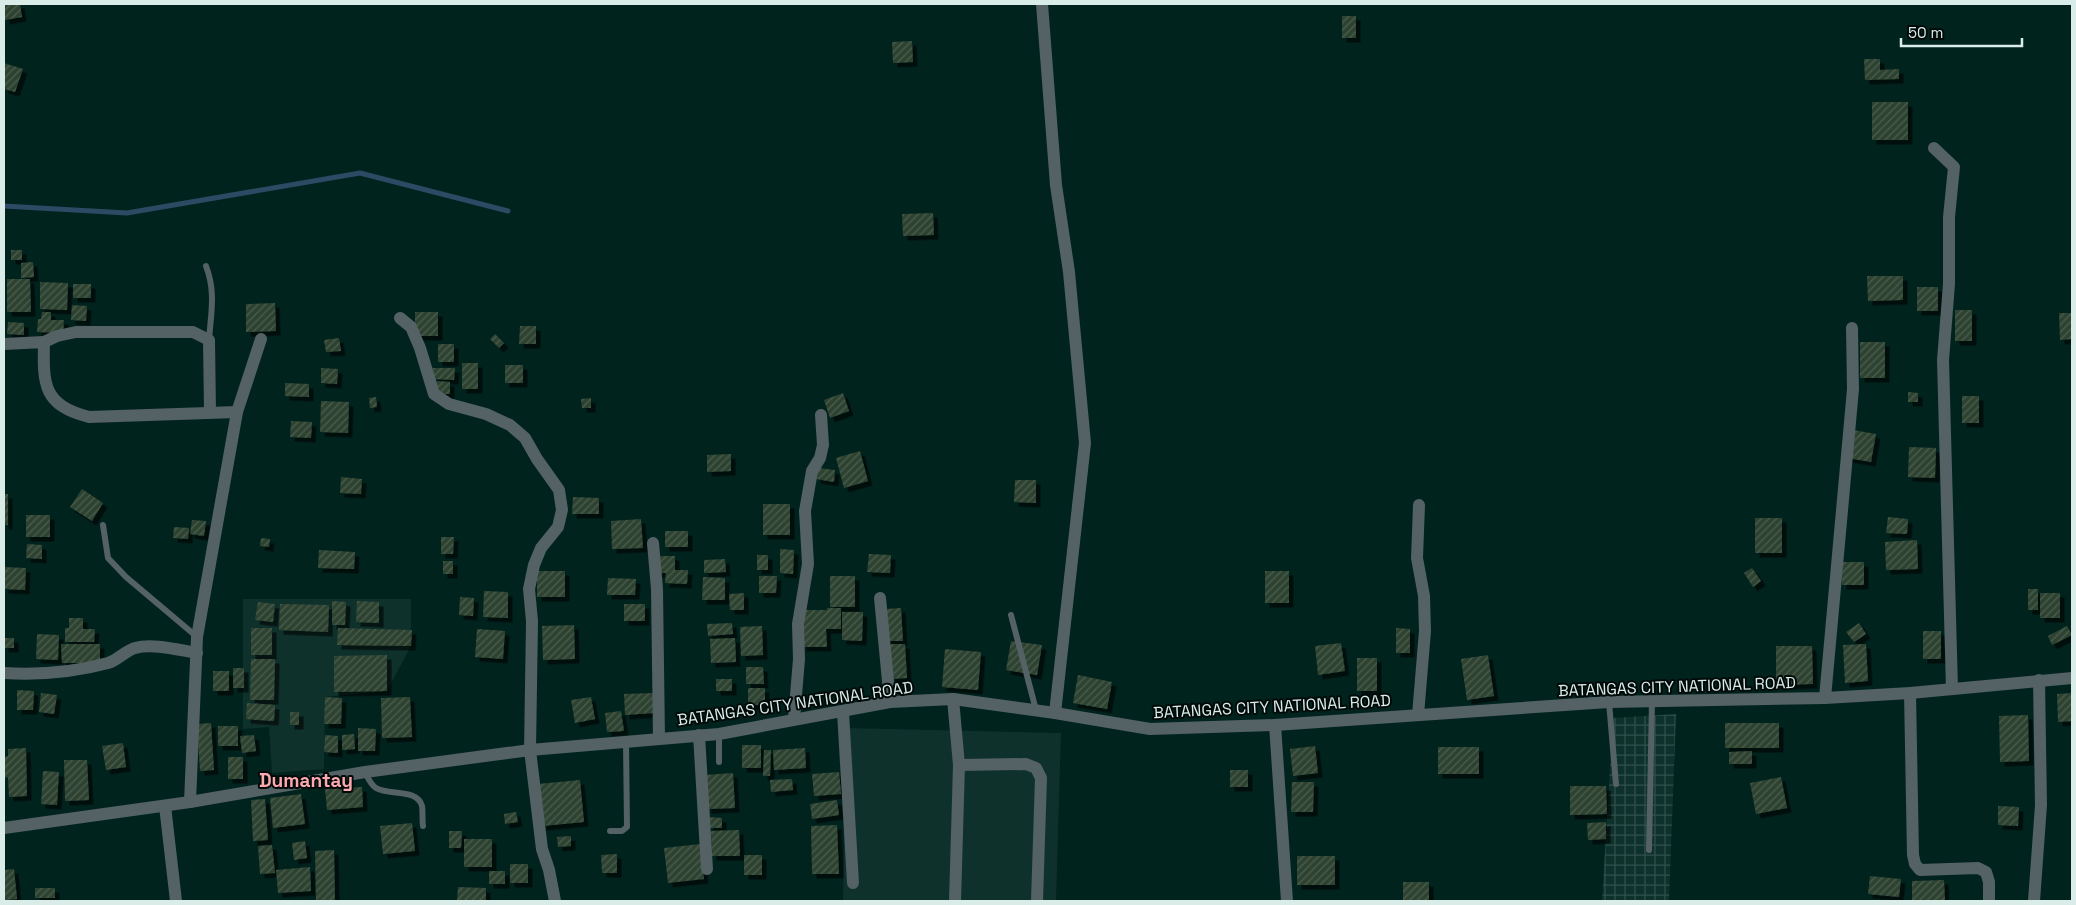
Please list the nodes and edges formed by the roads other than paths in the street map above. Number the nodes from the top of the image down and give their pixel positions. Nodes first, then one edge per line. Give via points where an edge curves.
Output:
1 (1042, 4) edge
2 (1934, 148) dead end
3 (206, 266) dead end
4 (400, 318) dead end
5 (1852, 328) dead end
6 (260, 339) dead end
7 (209, 340) junction
8 (44, 342) junction
9 (4, 344) edge
10 (210, 412) junction
11 (237, 412) junction
12 (821, 415) dead end
13 (1419, 505) dead end
14 (103, 525) dead end
15 (652, 543) dead end
16 (880, 598) dead end
17 (1011, 615) dead end
18 (197, 637) junction
19 (196, 653) junction
20 (4, 673) edge
21 (2072, 678) edge
22 (2039, 680) junction
23 (1952, 689) junction
24 (1910, 693) junction
25 (1824, 698) junction
26 (953, 699) junction
27 (1652, 701) junction
28 (890, 702) junction
29 (1609, 702) junction
30 (1036, 710) junction
31 (843, 712) junction
32 (1055, 713) junction
33 (1418, 715) junction
34 (794, 719) junction
35 (1275, 725) junction
36 (719, 734) junction
37 (699, 735) junction
38 (659, 739) junction
39 (626, 742) junction
40 (530, 750) junction
41 (719, 762) dead end
42 (959, 765) junction
43 (365, 772) junction
44 (1616, 784) dead end
45 (190, 802) junction
46 (165, 806) junction
47 (423, 826) dead end
48 (4, 828) edge
49 (610, 831) dead end
50 (1649, 850) dead end
51 (706, 869) dead end
52 (853, 882) dead end
53 (176, 901) edge
54 (555, 901) edge
55 (955, 901) edge
56 (1037, 901) edge
57 (1288, 901) edge
58 (1988, 901) edge
59 (2034, 901) edge

1 - 32 street via 1056,185 1069,272 1085,443
2 - 23 street via 1954,167 1943,360
3 - 7 lane via 212,281 213,300
4 - 40 street via 411,326 434,394 449,404 486,414 510,425 525,438 559,490 562,510 558,527 541,548 529,589 532,621
5 - 25 street via 1852,398
6 - 11 street
7 - 8 street via 193,332 76,332
7 - 10 street
8 - 9 street
8 - 10 street via 48,391 57,404 72,413 89,417
10 - 11 street
11 - 18 street
12 - 34 street via 823,445 812,471 805,511 808,564 798,624
13 - 33 street via 1417,558 1424,596 1425,631
14 - 18 lane via 108,558 126,578
15 - 38 street via 657,588
16 - 28 street
17 - 30 lane
18 - 19 street
19 - 20 street via 148,646 134,648 110,662 95,666 26,674
19 - 45 street
21 - 22 street, BATANGAS CITY NATIONAL ROAD
22 - 23 street, BATANGAS CITY NATIONAL ROAD
22 - 59 street via 2041,805
23 - 24 street, BATANGAS CITY NATIONAL ROAD
24 - 25 street, BATANGAS CITY NATIONAL ROAD
24 - 58 street via 1912,854 1915,864 1920,870 1978,868 1986,872 1990,882
25 - 27 street, BATANGAS CITY NATIONAL ROAD
26 - 28 street, BATANGAS CITY NATIONAL ROAD
26 - 30 street, BATANGAS CITY NATIONAL ROAD
26 - 42 street
27 - 29 street, BATANGAS CITY NATIONAL ROAD
27 - 50 lane
28 - 31 street, BATANGAS CITY NATIONAL ROAD
29 - 33 street, BATANGAS CITY NATIONAL ROAD
29 - 44 lane
30 - 32 street, BATANGAS CITY NATIONAL ROAD
31 - 34 street, BATANGAS CITY NATIONAL ROAD
31 - 52 street
32 - 35 street, BATANGAS CITY NATIONAL ROAD via 1150,730
33 - 35 street, BATANGAS CITY NATIONAL ROAD
34 - 36 street, BATANGAS CITY NATIONAL ROAD
35 - 57 street
36 - 37 street, BATANGAS CITY NATIONAL ROAD
36 - 41 lane
37 - 38 street, BATANGAS CITY NATIONAL ROAD
37 - 51 street
38 - 39 street, BATANGAS CITY NATIONAL ROAD
39 - 40 street, BATANGAS CITY NATIONAL ROAD
39 - 49 lane via 627,827 622,831
40 - 43 street, BATANGAS CITY NATIONAL ROAD
40 - 54 street via 542,849
42 - 55 street
42 - 56 street via 1026,764 1036,768 1041,778
43 - 45 street, BATANGAS CITY NATIONAL ROAD
43 - 47 lane via 376,788 418,799 422,805
45 - 46 street, BATANGAS CITY NATIONAL ROAD
46 - 48 street, BATANGAS CITY NATIONAL ROAD
46 - 53 street

